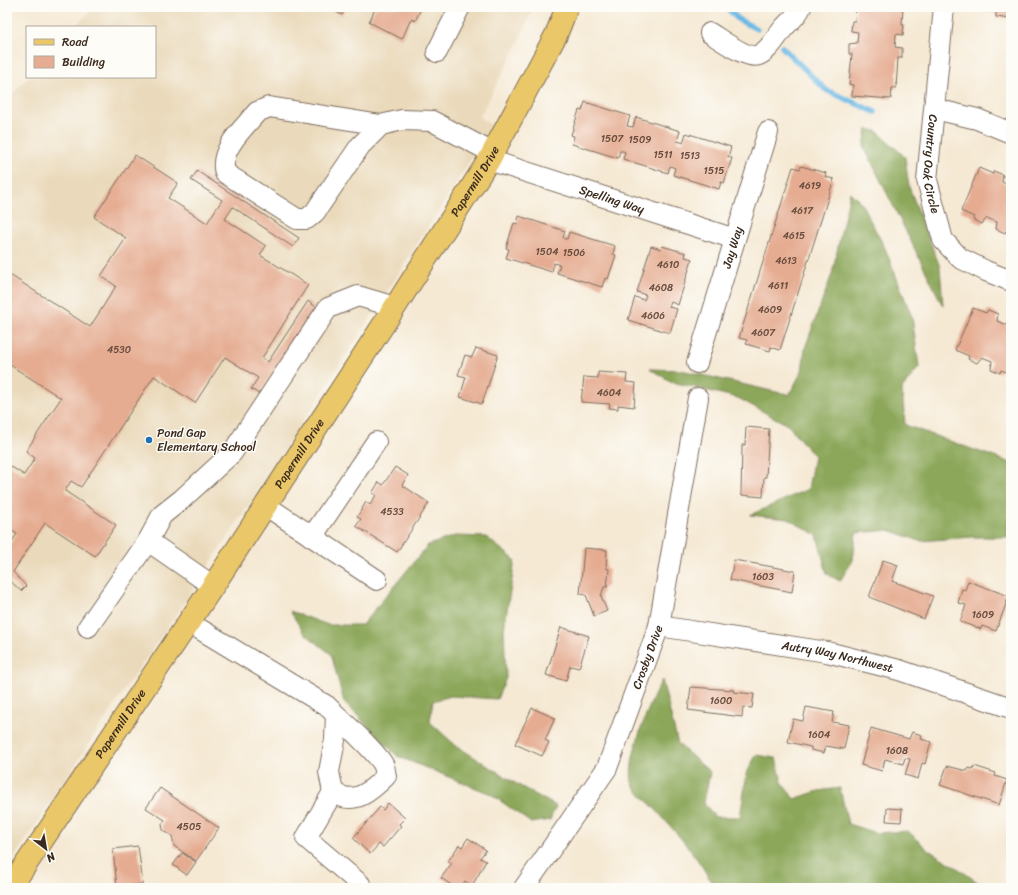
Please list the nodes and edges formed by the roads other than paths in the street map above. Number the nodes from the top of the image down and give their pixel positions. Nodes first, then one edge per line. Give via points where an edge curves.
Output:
1 (460, 7) edge
2 (567, 7) edge
3 (944, 7) edge
4 (799, 11) edge
5 (710, 33) dead end
6 (437, 52) dead end
7 (934, 109) junction
8 (381, 125) junction
9 (768, 132) dead end
10 (1011, 133) edge
11 (491, 156) junction
12 (735, 239) junction
13 (1011, 281) edge
14 (395, 307) junction
15 (697, 363) dead end
16 (698, 398) dead end
17 (376, 442) dead end
18 (265, 505) junction
19 (312, 537) junction
20 (148, 541) junction
21 (377, 580) dead end
22 (212, 586) junction
23 (188, 622) junction
24 (659, 626) junction
25 (88, 627) dead end
26 (1011, 708) edge
27 (336, 715) junction
28 (333, 792) junction
29 (360, 884) dead end
30 (10, 888) edge
31 (524, 888) edge

1 - 6 street
2 - 11 main road, Papermill Drive via 556,35
3 - 7 street, Country Oak Circle
4 - 5 street via 767,49 752,57
7 - 10 street via 977,119
7 - 13 street, Country Oak Circle via 927,180 943,240 960,258
8 - 8 street via 360,146 315,212 307,219 297,219 225,173 223,167 223,158 227,150 257,112 269,107
8 - 11 street, Spelling Way via 402,120 432,121
9 - 12 street, Jay Way
11 - 12 street, Spelling Way
11 - 14 main road, Papermill Drive
12 - 15 street, Jay Way
14 - 18 main road, Papermill Drive
14 - 20 street via 358,296 328,308 232,453 162,515
16 - 24 street, Crosby Drive
17 - 19 street
18 - 19 street
18 - 22 main road, Papermill Drive
19 - 21 street
20 - 22 street
20 - 25 street
22 - 23 main road, Papermill Drive
23 - 27 street via 327,706
23 - 30 main road, Papermill Drive
24 - 26 street, Autry Way Northwest via 827,652 898,670
24 - 31 street, Crosby Drive via 607,768
27 - 28 street via 335,740 329,772
27 - 28 street via 384,765 386,776 355,798 341,798
28 - 29 street via 306,838

